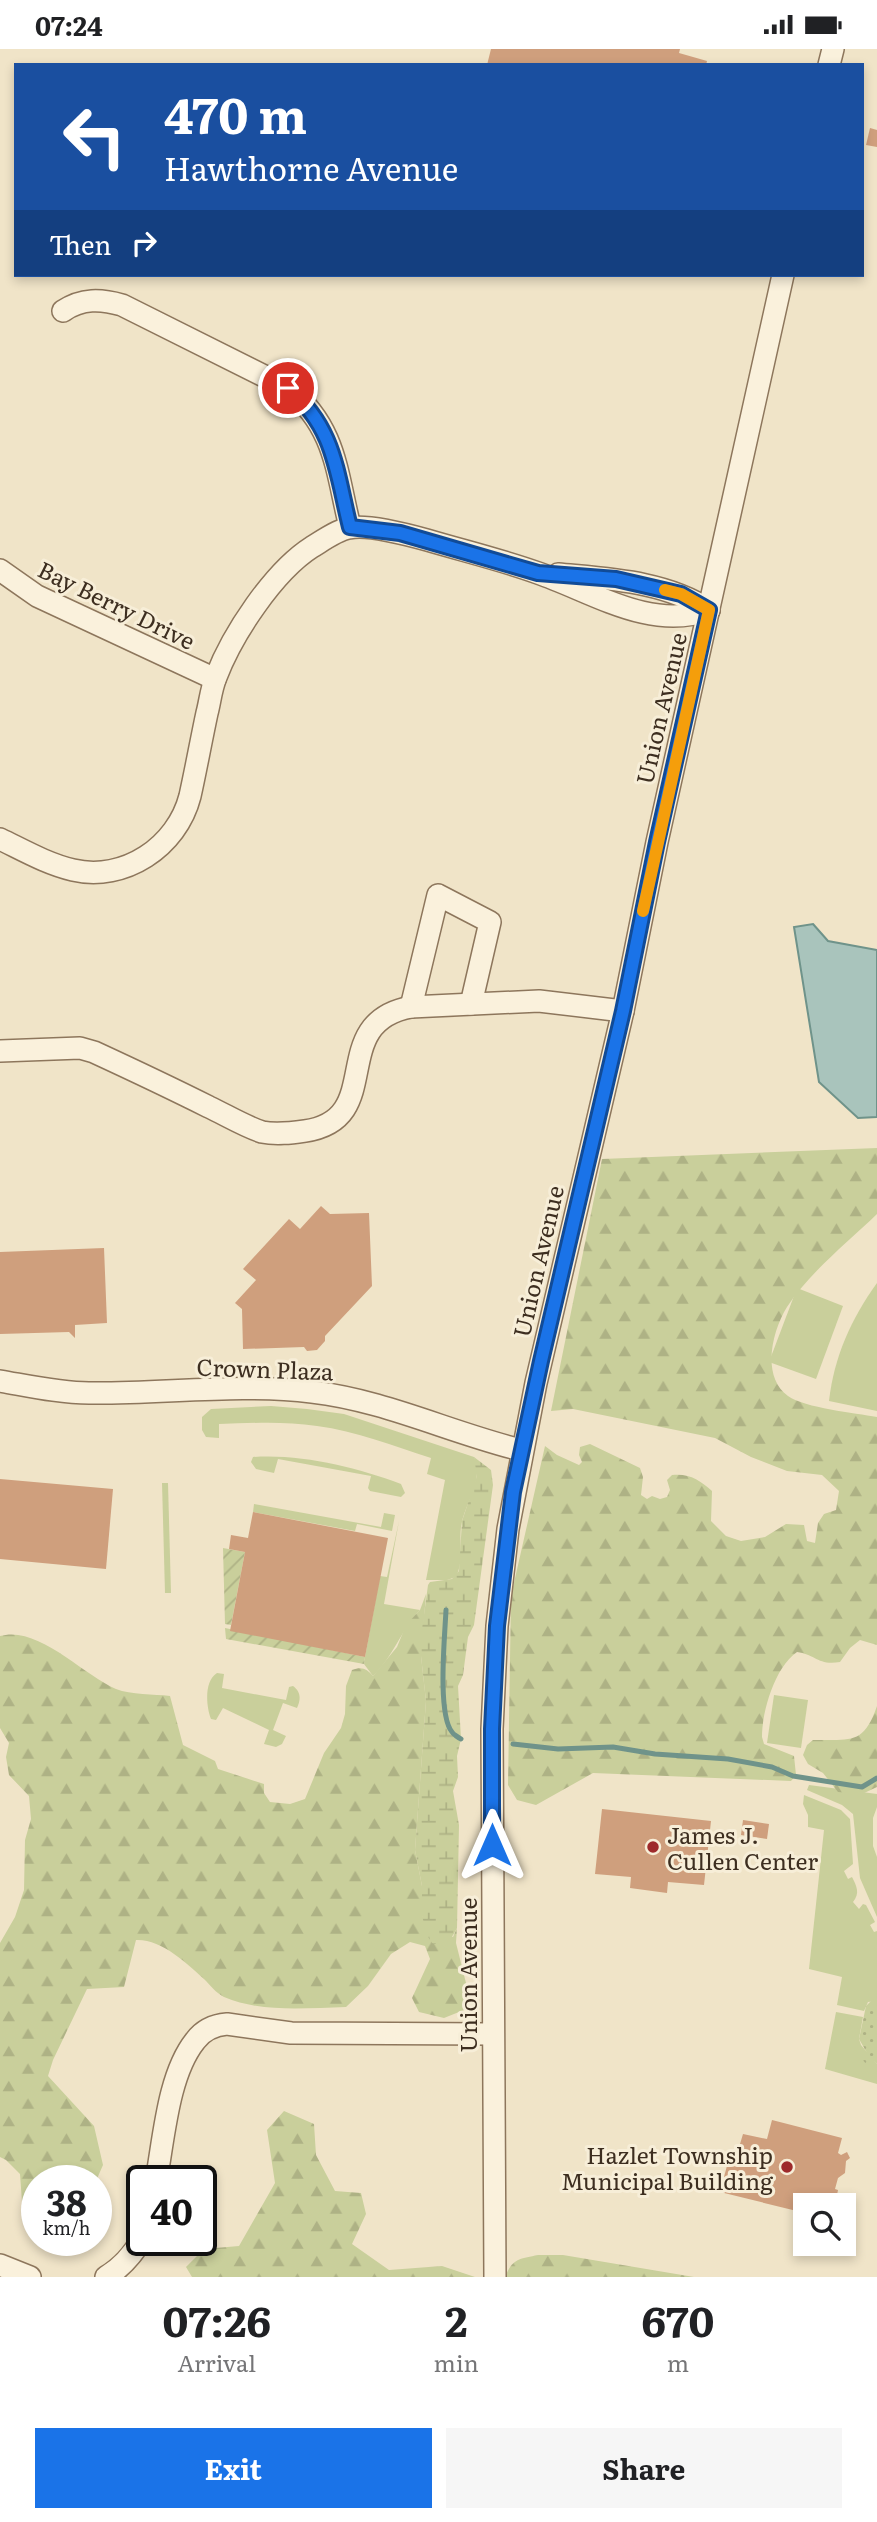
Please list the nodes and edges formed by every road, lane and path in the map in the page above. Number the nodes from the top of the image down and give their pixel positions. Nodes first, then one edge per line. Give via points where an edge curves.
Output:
1 (783, 277) edge
2 (63, 311) dead end
3 (350, 527) junction
4 (0, 570) edge
5 (709, 610) junction
6 (215, 679) junction
7 (0, 839) edge
8 (471, 1004) junction
9 (411, 1007) junction
10 (623, 1011) junction
11 (0, 1051) edge
12 (0, 1381) edge
13 (522, 1450) junction
14 (493, 2034) junction
15 (159, 2165) edge
16 (131, 2256) edge
17 (0, 2265) edge
18 (30, 2277) edge
19 (106, 2277) edge
20 (495, 2277) edge

1 - 5 street, Union Avenue
2 - 3 street via 84,301 122,305 288,388 305,402 329,442
3 - 5 street via 400,533 538,573 604,601 668,617
3 - 6 street via 296,558 280,576 238,632
4 - 6 street, Bay Berry Drive via 37,596
5 - 10 street, Union Avenue
6 - 7 street via 185,810 166,840 144,858 115,870 73,870
8 - 9 street
8 - 9 street via 490,922 438,895
8 - 10 street via 539,1001
9 - 11 street via 394,1010 370,1028 344,1112 321,1129 293,1133 260,1131 80,1048
10 - 13 street, Union Avenue
12 - 13 street, Crown Plaza via 87,1394 310,1391 363,1401
13 - 14 street, Union Avenue via 496,1639
14 - 15 street via 291,2033 218,2025 195,2039 182,2064
14 - 20 street, Union Avenue
16 - 19 street
17 - 18 street

